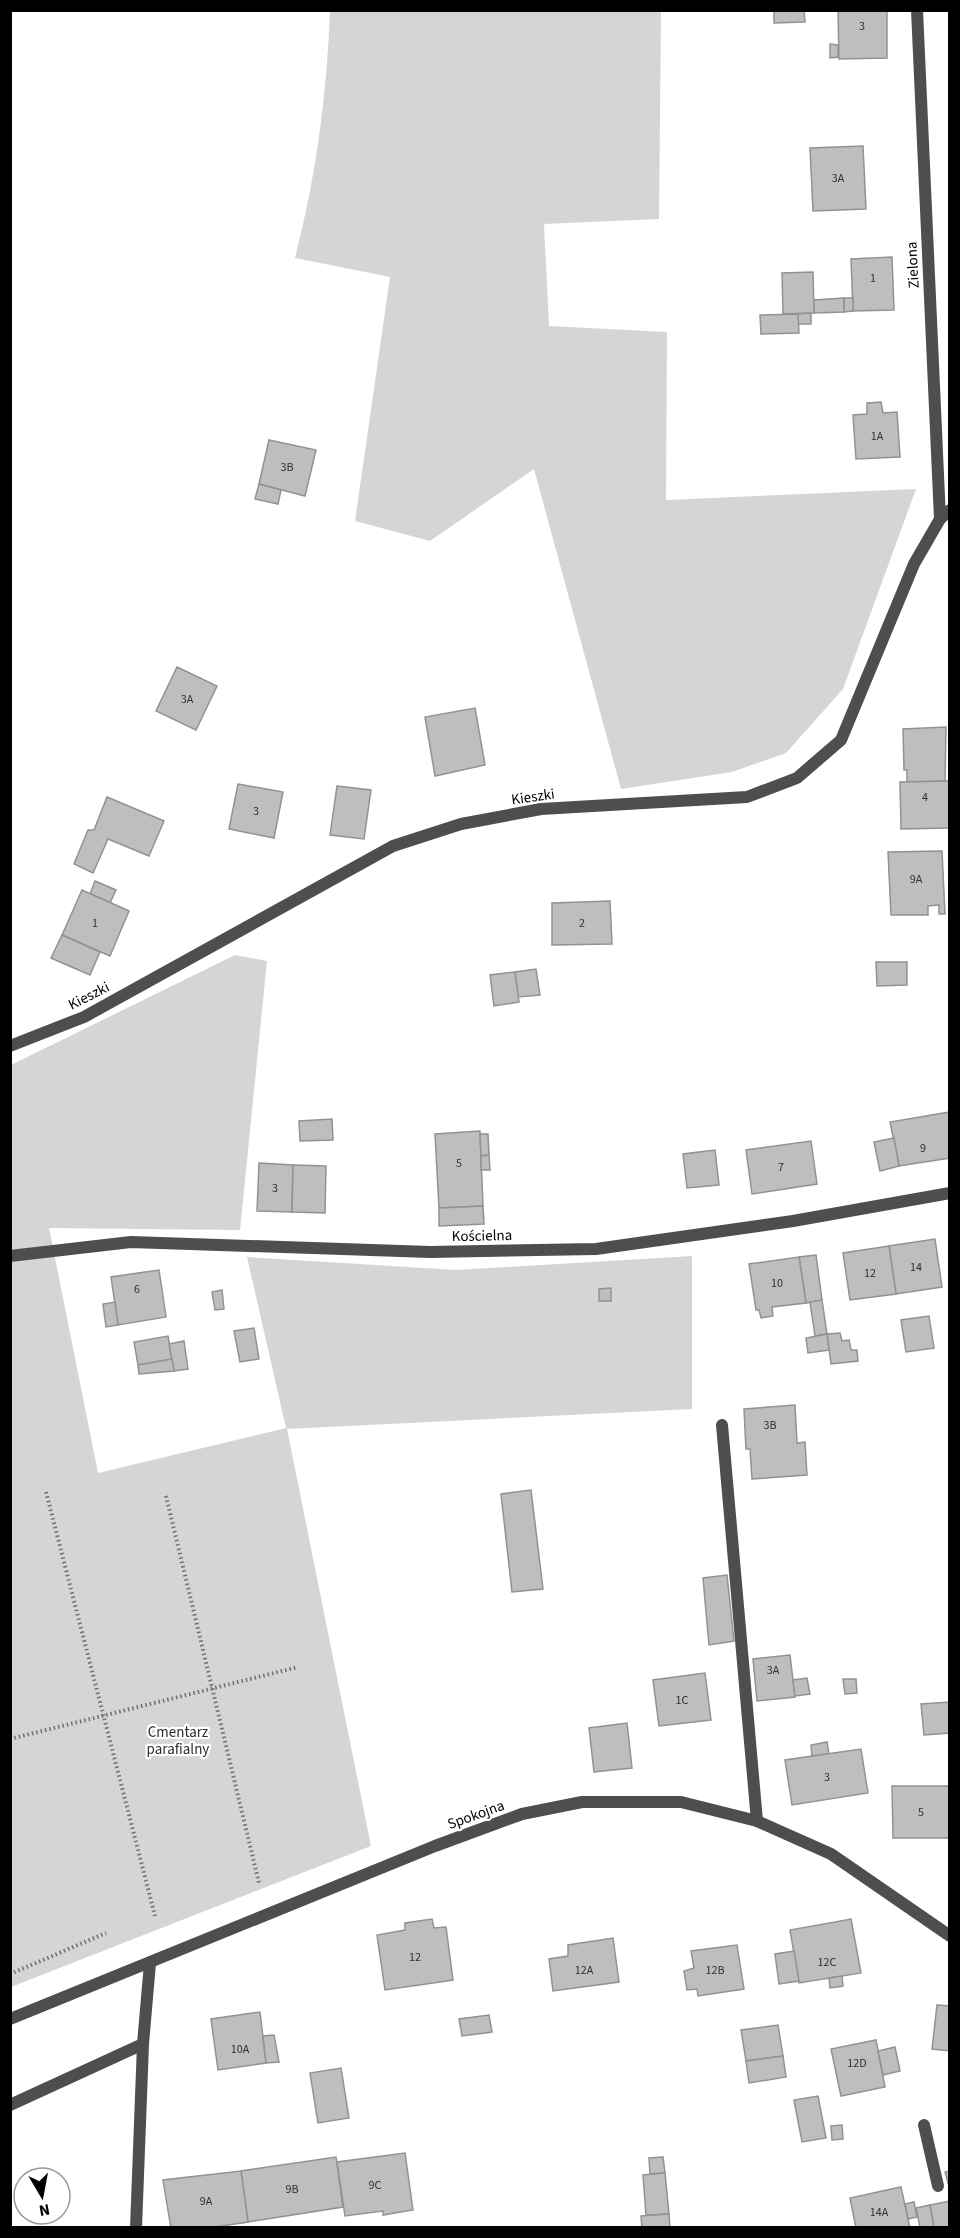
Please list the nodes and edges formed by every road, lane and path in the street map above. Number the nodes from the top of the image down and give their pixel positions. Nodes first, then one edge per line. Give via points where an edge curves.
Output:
1 (917, 10) edge
2 (950, 510) edge
3 (940, 519) junction
4 (10, 1046) edge
5 (950, 1193) edge
6 (10, 1256) edge
7 (723, 1425) dead end
8 (46, 1492) dead end
9 (166, 1496) dead end
10 (298, 1667) dead end
11 (212, 1689) junction
12 (105, 1715) junction
13 (10, 1738) edge
14 (757, 1821) junction
15 (259, 1883) dead end
16 (155, 1916) dead end
17 (106, 1933) dead end
18 (950, 1936) edge
19 (150, 1963) junction
20 (10, 1974) edge
21 (10, 2019) edge
22 (143, 2044) junction
23 (10, 2105) edge
24 (924, 2125) dead end
25 (938, 2186) dead end
26 (136, 2228) edge

1 - 3 street, Zielona
2 - 3 street, Kieszki
3 - 4 street, Kieszki via 914,564 841,740 797,778 747,797 541,809 461,824 393,846 84,1017
5 - 6 street, Kościelna via 793,1221 596,1249 430,1252 131,1242
7 - 14 street
8 - 12 path
9 - 11 path
10 - 11 path
11 - 12 path
11 - 15 path
12 - 13 path
12 - 16 path
14 - 18 street, Spokojna via 831,1854
14 - 19 street, Spokojna via 681,1802 635,1800 582,1802 522,1814
17 - 20 path
19 - 21 street, Spokojna
19 - 22 street
22 - 23 street
22 - 26 street
24 - 25 street

